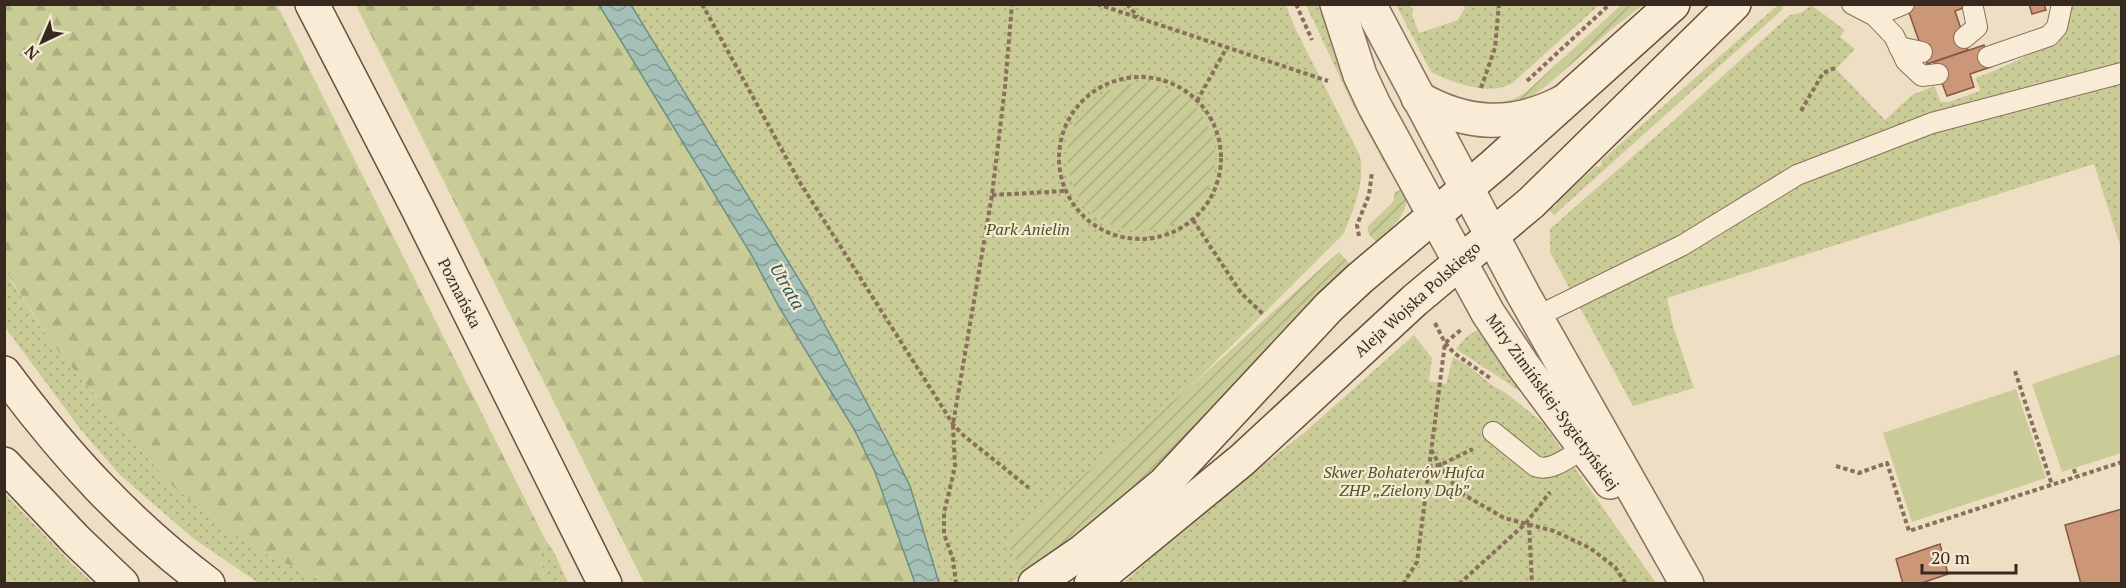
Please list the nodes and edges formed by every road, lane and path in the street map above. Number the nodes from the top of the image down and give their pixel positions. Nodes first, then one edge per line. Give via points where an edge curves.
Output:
1 (312, 4) edge
2 (702, 4) edge
3 (1012, 4) edge
4 (1097, 4) edge
5 (1127, 4) edge
6 (1296, 4) edge
7 (1337, 4) edge
8 (1370, 4) edge
9 (1499, 4) edge
10 (1610, 4) edge
11 (1673, 4) edge
12 (1734, 4) edge
13 (1852, 4) edge
14 (1904, 4) edge
15 (2061, 4) edge
16 (1875, 16) junction
17 (1138, 17) junction
18 (1897, 41) junction
19 (1314, 44) dead end
20 (1920, 44) dead end
21 (1227, 47) junction
22 (1988, 57) dead end
23 (1835, 68) dead end
24 (1328, 72) dead end
25 (2121, 73) edge
26 (1938, 74) dead end
27 (1526, 82) dead end
28 (1477, 94) dead end
29 (1418, 98) junction
30 (1197, 101) junction
31 (1565, 101) junction
32 (1801, 111) dead end
33 (1373, 165) dead end
34 (1466, 188) junction
35 (1066, 191) junction
36 (992, 195) junction
37 (1434, 214) junction
38 (1193, 220) junction
39 (1492, 234) junction
40 (1362, 241) dead end
41 (1459, 262) junction
42 (1263, 314) dead end
43 (1536, 317) junction
44 (1431, 318) dead end
45 (2015, 370) dead end
46 (4, 373) edge
47 (953, 424) junction
48 (1486, 437) joint
49 (1584, 448) junction
50 (1431, 449) junction
51 (2121, 462) edge
52 (4, 464) edge
53 (1440, 465) junction
54 (1555, 465) junction
55 (1428, 466) junction
56 (1836, 466) dead end
57 (2074, 469) dead end
58 (2076, 477) junction
59 (2052, 485) junction
60 (1029, 488) dead end
61 (1528, 523) junction
62 (1681, 573) edge
63 (1404, 582) edge
64 (122, 584) edge
65 (208, 584) edge
66 (605, 584) edge
67 (956, 584) edge
68 (1035, 584) edge
69 (1091, 584) edge
70 (1411, 584) edge
71 (1460, 584) edge
72 (1532, 584) edge
73 (1626, 584) edge

1 - 66 main road, Poznańska
2 - 47 path via 800,181
3 - 36 path
4 - 17 path
5 - 17 path
6 - 19 path
7 - 37 main road, Miry Zimińskiej-Sygietyńskiej via 1360,75
8 - 29 main road, Miry Zimińskiej-Sygietyńskiej
9 - 28 path via 1495,48
10 - 27 path
11 - 31 main road
12 - 39 main road, Aleja Wojska Polskiego via 1531,203
13 - 16 lane
14 - 16 lane
15 - 22 lane via 2056,27 2049,36
16 - 18 lane
17 - 21 path
18 - 20 lane
18 - 26 lane via 1906,61 1922,76
21 - 24 path via 1332,82
21 - 30 path
23 - 32 path via 1823,73
25 - 43 lane via 1932,123 1797,175 1683,245
29 - 31 main road via 1452,114 1490,121 1529,116
29 - 34 main road, Miry Zimińskiej-Sygietyńskiej
30 - 35 path via 1174,84 1136,77 1104,85 1086,96 1062,134 1060,172
30 - 38 path via 1219,132 1222,158 1218,184 1206,207
31 - 34 main road
33 - 40 path via 1369,195 1357,225
34 - 37 main road
34 - 39 main road, Miry Zimińskiej-Sygietyńskiej
35 - 36 path
35 - 38 path via 1080,213 1107,232 1133,238 1157,237
36 - 47 path
37 - 41 main road, Miry Zimińskiej-Sygietyńskiej
37 - 68 main road via 1329,307 1164,484 1083,551
38 - 42 path via 1241,293
39 - 41 main road, Aleja Wojska Polskiego
39 - 43 main road, Miry Zimińskiej-Sygietyńskiej
41 - 49 main road, Miry Zimińskiej-Sygietyńskiej via 1516,356
41 - 69 main road, Aleja Wojska Polskiego via 1242,459
43 - 62 main road, Miry Zimińskiej-Sygietyńskiej
44 - 50 path via 1445,343 1445,351
45 - 59 path
46 - 65 main road via 68,455 107,497
47 - 60 path
47 - 67 path via 955,467 944,513 944,534
48 - 53 path via 1472,451
48 - 54 lane via 1535,466 1546,469
49 - 54 lane
49 - 62 main road, Miry Zimińskiej-Sygietyńskiej
50 - 53 path
50 - 55 path
51 - 58 path
52 - 64 main road
53 - 55 path
53 - 61 path via 1461,493 1504,518
54 - 61 path via 1565,473
55 - 63 path via 1417,562
56 - 59 path via 1859,473 1887,463 1909,531
57 - 58 path
58 - 59 path
61 - 71 path
61 - 72 path
61 - 73 path via 1590,548 1615,567
63 - 70 path

